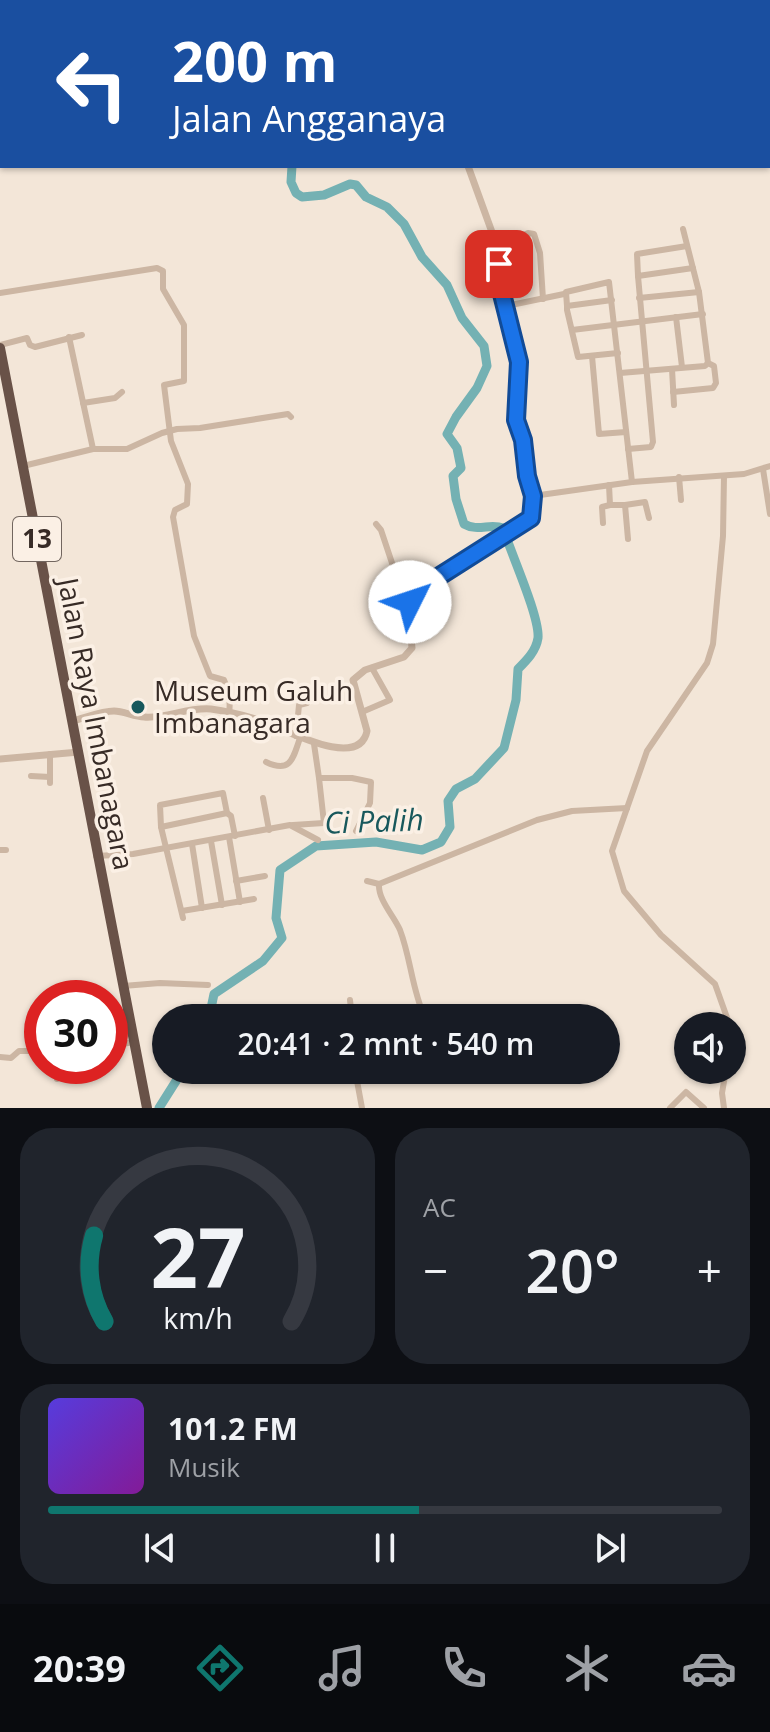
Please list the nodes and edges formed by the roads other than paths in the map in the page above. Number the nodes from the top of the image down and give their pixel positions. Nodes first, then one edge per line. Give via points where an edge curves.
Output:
1 (469, 168) edge
2 (683, 229) dead end
3 (685, 237) junction
4 (497, 246) junction
5 (687, 246) junction
6 (669, 248) junction
7 (693, 268) junction
8 (638, 276) junction
9 (699, 292) junction
10 (0, 293) edge
11 (564, 294) junction
12 (639, 298) junction
13 (543, 299) junction
14 (612, 300) junction
15 (506, 306) junction
16 (567, 306) junction
17 (703, 314) junction
18 (676, 317) junction
19 (642, 321) junction
20 (615, 324) junction
21 (572, 330) junction
22 (82, 335) dead end
23 (69, 337) junction
24 (0, 347) edge
25 (618, 353) junction
26 (592, 356) junction
27 (708, 363) junction
28 (682, 367) junction
29 (672, 369) junction
30 (2, 370) edge
31 (646, 371) junction
32 (620, 373) junction
33 (122, 392) dead end
34 (673, 392) junction
35 (83, 403) junction
36 (674, 405) dead end
37 (291, 417) dead end
38 (168, 431) junction
39 (626, 432) junction
40 (93, 449) junction
41 (628, 449) junction
42 (23, 466) junction
43 (767, 467) edge
44 (724, 476) junction
45 (679, 477) junction
46 (632, 482) junction
47 (609, 485) junction
48 (533, 496) junction
49 (681, 500) dead end
50 (610, 505) junction
51 (625, 505) junction
52 (770, 514) edge
53 (649, 518) dead end
54 (603, 523) dead end
55 (376, 524) dead end
56 (628, 539) dead end
57 (414, 605) junction
58 (372, 668) junction
59 (307, 703) dead end
60 (362, 712) junction
61 (229, 713) junction
62 (72, 721) junction
63 (298, 737) junction
64 (314, 744) junction
65 (79, 752) junction
66 (50, 754) junction
67 (0, 759) edge
68 (266, 762) dead end
69 (31, 776) dead end
70 (319, 778) junction
71 (263, 798) dead end
72 (627, 808) junction
73 (227, 813) junction
74 (290, 825) junction
75 (311, 825) junction
76 (161, 827) junction
77 (269, 830) junction
78 (356, 831) dead end
79 (308, 835) junction
80 (232, 836) junction
81 (318, 840) dead end
82 (211, 841) junction
83 (192, 844) junction
84 (168, 848) junction
85 (96, 856) junction
86 (265, 876) dead end
87 (236, 881) junction
88 (367, 881) dead end
89 (379, 884) junction
90 (254, 899) dead end
91 (240, 902) junction
92 (222, 905) junction
93 (202, 908) junction
94 (122, 980) edge
95 (208, 985) dead end
96 (128, 986) edge
97 (350, 1000) dead end
98 (350, 1004) edge
99 (419, 1004) edge
100 (128, 1011) edge
101 (725, 1012) edge
102 (134, 1042) junction
103 (128, 1043) edge
104 (24, 1051) edge
105 (0, 1057) edge
106 (358, 1084) edge
107 (724, 1084) edge
108 (147, 1108) edge
109 (362, 1108) edge
110 (670, 1108) edge
111 (704, 1108) edge
112 (724, 1108) edge

1 - 4 street
2 - 3 street
3 - 5 street
3 - 6 street
4 - 13 street via 534,234
4 - 15 street
5 - 6 street
5 - 7 street
6 - 8 street via 635,255
7 - 8 street
7 - 9 street
8 - 12 street
9 - 12 street
9 - 17 street
10 - 38 street via 161,268 166,295 184,325 184,381 164,385
11 - 13 street
11 - 14 street via 608,282
11 - 16 street
12 - 19 street
13 - 15 street
14 - 16 street
14 - 20 street
15 - 48 street via 519,362 516,420
16 - 21 street
17 - 18 street
17 - 27 street
18 - 19 street
18 - 28 street
19 - 20 street
19 - 31 street
20 - 21 street
20 - 25 street
21 - 26 street via 578,357
22 - 23 street
23 - 24 street via 35,347 27,338
23 - 35 street
24 - 30 highway, Jalan Raya Imbanagara / 13
25 - 26 street
25 - 32 street
26 - 39 street via 599,433
27 - 28 street
27 - 34 street via 714,366 715,386
28 - 29 street
29 - 31 street
29 - 34 street
30 - 42 highway, Jalan Raya Imbanagara / 13
31 - 32 street
31 - 41 street via 653,442 651,447
32 - 39 street
33 - 35 street
34 - 36 street
35 - 40 street
37 - 38 street via 272,415
38 - 40 street via 127,449
38 - 61 street via 189,492 185,506 173,513 194,636 210,676 227,686
39 - 41 street
40 - 42 street
41 - 46 street
42 - 62 highway, Jalan Raya Imbanagara / 13
43 - 44 street
43 - 52 street
44 - 45 street
44 - 72 street via 710,654 647,751
45 - 46 street
45 - 49 street
46 - 47 street
47 - 48 street
47 - 50 street
48 - 57 street via 531,518 435,579
50 - 51 street
50 - 54 street via 602,508
51 - 53 street via 645,502
51 - 56 street
55 - 57 street via 402,593
57 - 58 street via 408,621 409,652
58 - 60 street via 353,680
58 - 60 street via 390,700
59 - 63 street via 299,705
60 - 64 street via 367,734 361,743 350,748
61 - 62 street via 194,708 144,717 112,711
61 - 63 street
62 - 65 highway, Jalan Raya Imbanagara / 13
63 - 64 street
63 - 68 street via 293,759 283,767
64 - 70 street
65 - 66 street
65 - 85 highway, Jalan Raya Imbanagara / 13
66 - 67 street
66 - 69 street via 50,780
70 - 75 street via 324,821
70 - 78 street via 371,782 370,803
71 - 77 street
72 - 89 street via 572,811 537,820
72 - 101 street via 612,851 624,891 661,935 715,984
73 - 76 street
73 - 76 street via 223,793 168,802 159,807
73 - 80 street
74 - 75 street
74 - 77 street
74 - 79 street
75 - 79 street
76 - 84 street
77 - 80 street
79 - 81 street
80 - 82 street
80 - 87 street
82 - 83 street
82 - 92 street
83 - 84 street
83 - 93 street
84 - 85 street
84 - 93 street via 183,915
85 - 94 highway, Jalan Raya Imbanagara / 13
86 - 87 street
87 - 91 street
88 - 89 street
89 - 99 street via 399,929
90 - 91 street
91 - 92 street
92 - 93 street
95 - 96 street
97 - 98 street
100 - 102 highway, Jalan Raya Imbanagara / 13
102 - 103 street
102 - 108 highway, Jalan Raya Imbanagara / 13
104 - 105 street
106 - 109 street
107 - 112 street
110 - 111 street via 686,1092

